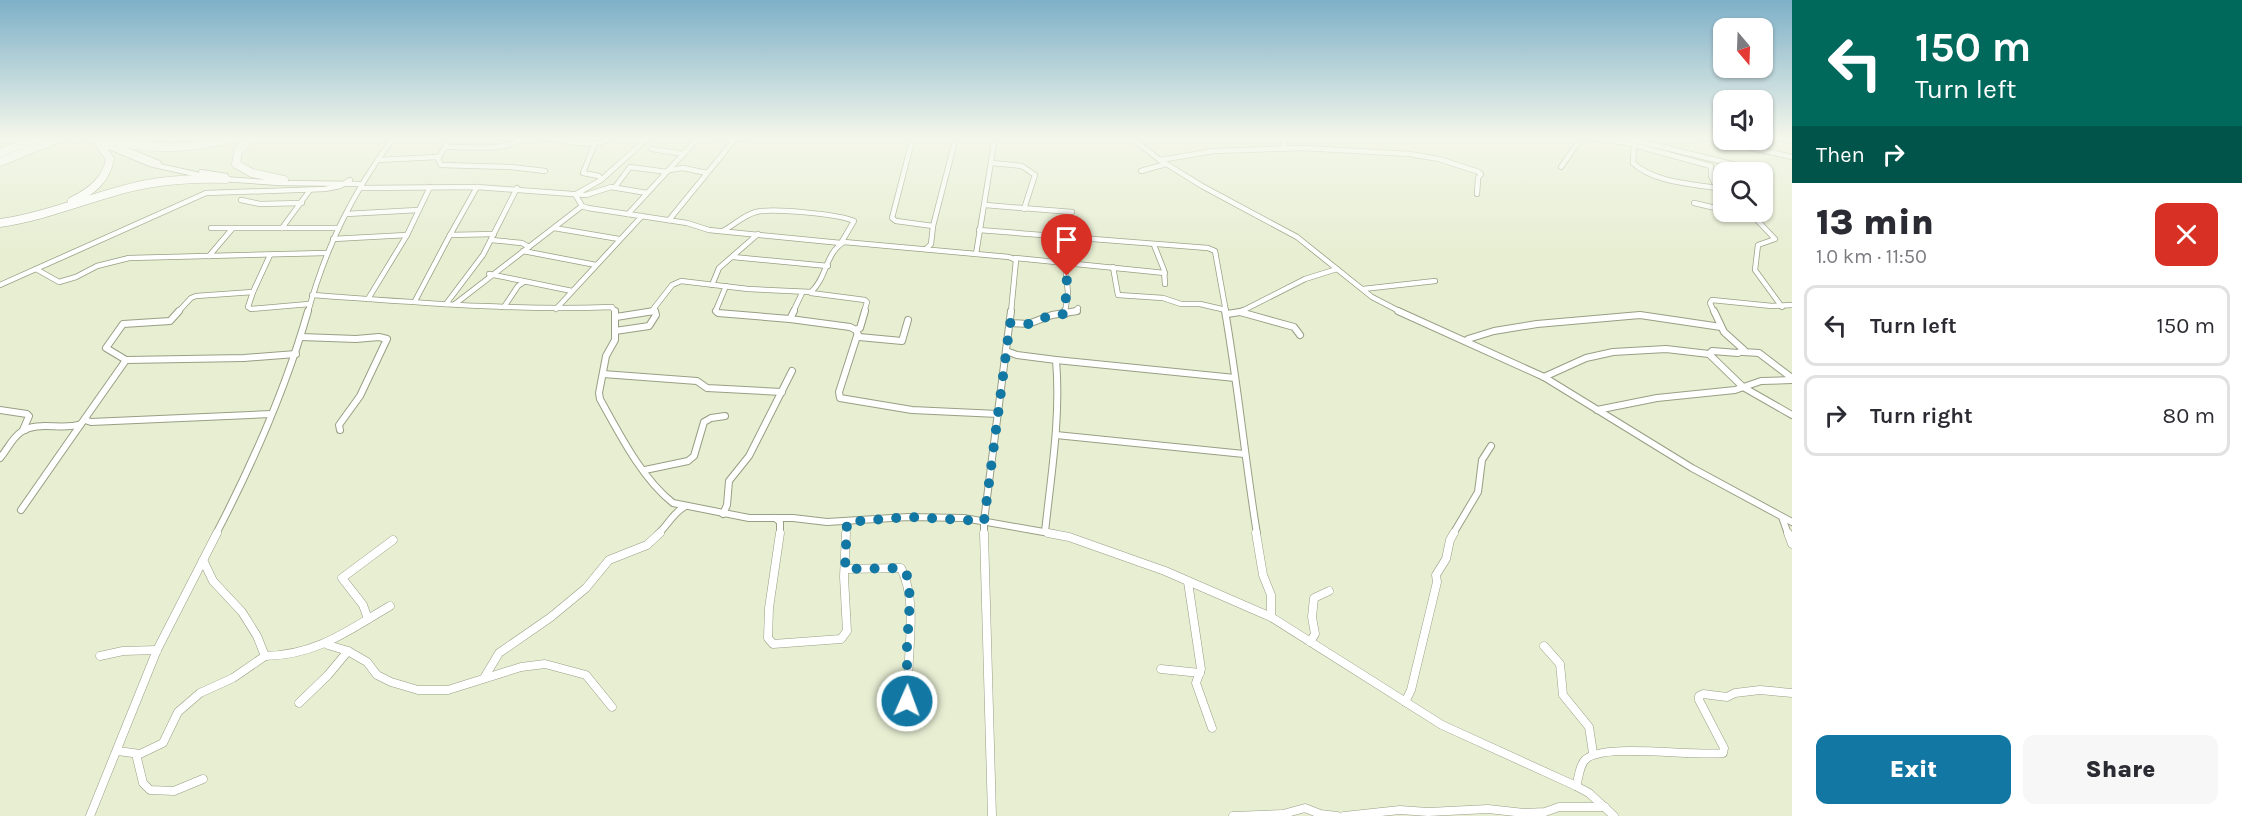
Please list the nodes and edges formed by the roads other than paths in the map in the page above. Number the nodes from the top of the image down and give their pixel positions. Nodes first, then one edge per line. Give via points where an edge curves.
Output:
1 (105, 175) edge
2 (205, 175) edge
3 (223, 175) edge
4 (259, 175) edge
5 (368, 175) edge
6 (594, 175) edge
7 (606, 175) edge
8 (624, 175) edge
9 (664, 175) edge
10 (705, 175) edge
11 (903, 175) edge
12 (946, 175) edge
13 (988, 175) edge
14 (1035, 175) edge
15 (1184, 175) edge
16 (1480, 175) edge
17 (1659, 175) edge
18 (226, 179) junction
19 (284, 180) junction
20 (601, 180) junction
21 (348, 181) junction
22 (362, 183) junction
23 (430, 187) junction
24 (477, 187) junction
25 (615, 187) junction
26 (1713, 187) edge
27 (517, 188) junction
28 (310, 190) junction
29 (647, 192) junction
30 (575, 194) junction
31 (1477, 194) dead end
32 (241, 200) dead end
33 (302, 203) junction
34 (1694, 203) dead end
35 (984, 205) junction
36 (582, 206) junction
37 (1713, 207) edge
38 (1024, 209) junction
39 (418, 210) junction
40 (1072, 212) dead end
41 (346, 214) junction
42 (628, 214) junction
43 (642, 216) junction
44 (0, 220) edge
45 (669, 220) junction
46 (1763, 222) edge
47 (933, 226) junction
48 (211, 228) dead end
49 (282, 228) junction
50 (338, 228) junction
51 (554, 228) junction
52 (232, 229) junction
53 (979, 230) junction
54 (723, 231) junction
55 (758, 234) junction
56 (407, 235) junction
57 (450, 235) junction
58 (492, 237) junction
59 (333, 239) junction
60 (619, 239) junction
61 (841, 243) junction
62 (1154, 245) junction
63 (529, 247) junction
64 (926, 249) junction
65 (523, 251) junction
66 (326, 253) junction
67 (976, 254) junction
68 (270, 255) junction
69 (209, 256) junction
70 (732, 257) junction
71 (1015, 258) junction
72 (1065, 264) junction
73 (596, 265) junction
74 (828, 266) junction
75 (1113, 267) junction
76 (35, 269) junction
77 (1337, 269) junction
78 (1165, 273) junction
79 (489, 274) junction
80 (1435, 281) dead end
81 (524, 282) junction
82 (1165, 284) dead end
83 (0, 285) edge
84 (712, 285) junction
85 (726, 286) junction
86 (1363, 289) junction
87 (572, 291) junction
88 (253, 292) junction
89 (805, 293) junction
90 (312, 295) junction
91 (368, 299) junction
92 (415, 301) junction
93 (309, 304) junction
94 (446, 304) junction
95 (454, 304) junction
96 (1792, 305) edge
97 (504, 307) junction
98 (1782, 307) junction
99 (1078, 308) dead end
100 (556, 309) junction
101 (655, 310) junction
102 (1226, 312) junction
103 (1240, 312) junction
104 (1065, 314) junction
105 (616, 317) junction
106 (790, 319) junction
107 (908, 320) dead end
108 (1010, 323) junction
109 (1721, 327) junction
110 (615, 331) junction
111 (856, 333) junction
112 (1300, 335) dead end
113 (301, 337) junction
114 (1461, 338) junction
115 (1006, 351) junction
116 (1743, 352) junction
117 (296, 354) junction
118 (1710, 354) junction
119 (126, 360) junction
120 (1056, 360) junction
121 (792, 371) dead end
122 (603, 374) junction
123 (1544, 377) junction
124 (1235, 378) junction
125 (1792, 379) edge
126 (1743, 387) junction
127 (782, 392) junction
128 (0, 410) edge
129 (1597, 410) junction
130 (271, 414) junction
131 (998, 414) junction
132 (1792, 415) edge
133 (725, 416) dead end
134 (83, 422) junction
135 (25, 430) junction
136 (340, 430) dead end
137 (1056, 435) junction
138 (1491, 446) dead end
139 (2, 454) edge
140 (1244, 454) junction
141 (645, 470) junction
142 (684, 507) junction
143 (21, 510) dead end
144 (723, 514) junction
145 (1782, 517) junction
146 (775, 518) junction
147 (984, 521) junction
148 (847, 522) junction
149 (1792, 522) edge
150 (1045, 532) junction
151 (393, 540) dead end
152 (1792, 544) edge
153 (203, 560) junction
154 (845, 569) junction
155 (1188, 582) junction
156 (1329, 591) dead end
157 (390, 606) dead end
158 (1271, 617) junction
159 (368, 619) junction
160 (1310, 642) junction
161 (328, 645) junction
162 (1544, 646) dead end
163 (157, 650) junction
164 (348, 651) junction
165 (100, 656) dead end
166 (265, 656) junction
167 (1161, 669) dead end
168 (1200, 673) junction
169 (484, 678) junction
170 (1792, 693) edge
171 (1405, 702) junction
172 (299, 703) dead end
173 (612, 707) dead end
174 (913, 719) dead end
175 (1212, 728) dead end
176 (118, 751) junction
177 (1593, 753) junction
178 (136, 754) junction
179 (203, 779) dead end
180 (1576, 786) junction
181 (1606, 807) junction
182 (1429, 814) edge
183 (1283, 815) edge
184 (90, 816) edge
185 (992, 816) edge
186 (1233, 816) edge
187 (1337, 816) edge
188 (1344, 816) edge
189 (1614, 816) edge

1 - 44 highway via 91,190 60,206
2 - 18 street
3 - 19 street
4 - 19 highway
5 - 22 street
6 - 20 street
7 - 20 street
8 - 25 street
9 - 29 street
10 - 45 street
11 - 47 street via 892,218
12 - 47 street
13 - 35 street
14 - 38 street
15 - 77 street via 1284,228
16 - 31 street
17 - 26 street
18 - 21 street via 280,183
18 - 44 highway via 147,184 41,216
19 - 21 street
20 - 30 street
21 - 22 street
21 - 28 street via 340,187
22 - 23 street
22 - 41 street
23 - 24 street
23 - 39 street
24 - 27 street
24 - 57 street
25 - 29 street
25 - 30 street
27 - 30 street
27 - 58 street
28 - 33 street
28 - 76 street via 232,189 206,193
29 - 42 street
30 - 36 street
32 - 33 street via 260,204
33 - 49 street
34 - 37 street
35 - 38 street
35 - 53 street
36 - 42 street
36 - 51 street
38 - 40 street
39 - 41 street
39 - 56 street
41 - 50 street
42 - 43 street
43 - 45 street
43 - 60 street
45 - 54 street
46 - 98 street via 1775,238 1758,244 1755,270
47 - 64 street via 931,244
48 - 52 street
49 - 50 street
49 - 52 street
50 - 59 street
51 - 60 street
51 - 63 street
52 - 69 street
53 - 62 street
53 - 67 street
54 - 55 street
54 - 61 street via 752,212 834,214 854,221
55 - 61 street
55 - 70 street
56 - 59 street
56 - 91 street
57 - 58 street
57 - 92 street
58 - 63 street
58 - 94 street via 465,282
59 - 66 street
60 - 73 street
61 - 64 street
61 - 74 street via 831,254
62 - 78 street
62 - 102 street via 1213,249
63 - 65 street
64 - 67 street
65 - 73 street
65 - 79 street
66 - 68 street
66 - 90 street
67 - 71 street
68 - 69 street
68 - 88 street
69 - 76 street via 129,258 59,282
70 - 74 street
70 - 84 street via 719,268
71 - 72 street
71 - 108 street
72 - 75 street
72 - 104 street
73 - 87 street
74 - 89 street via 820,284
75 - 78 street
75 - 102 street via 1118,295 1162,298
76 - 83 street
77 - 86 street
77 - 103 street via 1305,279
78 - 82 street
79 - 81 street
79 - 95 street
80 - 86 street
81 - 87 street
81 - 97 street
84 - 85 street
84 - 101 street via 675,283
85 - 89 street
85 - 106 street via 718,313
86 - 114 street via 1414,320
87 - 100 street
88 - 93 street via 248,307 251,309
88 - 119 street via 200,294 191,298 170,321 125,323 106,348
89 - 106 street
89 - 111 street via 865,300 861,328
90 - 91 street
90 - 93 street
91 - 92 street
92 - 94 street
93 - 113 street
94 - 95 street
95 - 97 street
96 - 98 street
97 - 100 street
98 - 109 street via 1712,300
99 - 104 street
100 - 105 street via 612,307
101 - 105 street
101 - 110 street via 649,327
102 - 103 street
102 - 124 street
103 - 112 street via 1294,327
104 - 108 street via 1028,324
105 - 110 street
106 - 111 street via 850,327
107 - 111 street via 902,341
108 - 115 street
109 - 114 street via 1640,315 1537,324 1473,339
109 - 116 street
110 - 122 street
111 - 131 street via 840,398 912,410
113 - 117 street
113 - 136 street via 387,339 360,396 339,425
114 - 123 street
115 - 120 street
115 - 131 street
116 - 118 street
116 - 125 street via 1759,353
117 - 119 street
117 - 130 street
118 - 123 street via 1658,349 1614,353 1584,359
118 - 126 street
119 - 134 street
120 - 124 street
120 - 137 street
121 - 127 street
122 - 127 street via 697,381 707,388
122 - 141 street via 600,399
123 - 129 street
124 - 140 street
125 - 126 street via 1761,381
126 - 129 street
126 - 132 street
127 - 144 street via 749,456 729,481
128 - 135 street via 27,414
129 - 145 street
130 - 134 street
130 - 153 street via 246,476
131 - 147 street
133 - 141 street via 704,422 694,456
134 - 135 street via 73,428
134 - 143 street
135 - 139 street
137 - 140 street
137 - 150 street
138 - 171 street via 1482,460 1478,492 1450,540 1446,559 1436,575
140 - 158 street via 1265,582 1271,595
141 - 142 street via 664,496
142 - 144 street
142 - 169 street via 647,545 609,560 586,588 499,653
144 - 146 street
145 - 149 street
145 - 152 street
146 - 148 street
146 - 154 street via 781,526 769,608 769,641 781,645 842,639 847,631
147 - 148 street via 908,517
147 - 150 street
147 - 185 street
148 - 154 street
150 - 155 street via 1086,543
151 - 159 street via 342,578 365,606
153 - 163 street
153 - 166 street via 213,581 242,612
154 - 174 street via 901,568 908,577 907,701
155 - 158 street
155 - 168 street
156 - 160 street via 1314,598 1315,634
157 - 159 street
158 - 160 street
159 - 161 street
160 - 171 street
161 - 164 street
161 - 166 street via 285,657
162 - 177 street via 1560,664 1563,695 1584,716 1594,744
163 - 165 street via 124,649
163 - 176 street
164 - 169 street via 367,662 377,675 418,690 448,690
164 - 172 street
166 - 178 street via 233,678 200,693 178,712 163,744
167 - 168 street
168 - 175 street via 1196,683
169 - 173 street via 545,664 586,675
170 - 177 street via 1760,690 1727,697 1699,696 1723,753
171 - 180 street via 1442,725
176 - 178 street
176 - 184 street
177 - 180 street via 1584,760
178 - 179 street via 145,786 154,792 174,791
180 - 181 street
181 - 182 street via 1558,807 1524,813 1477,809
181 - 189 street
182 - 188 street via 1400,810
183 - 186 street
183 - 187 street via 1305,808

